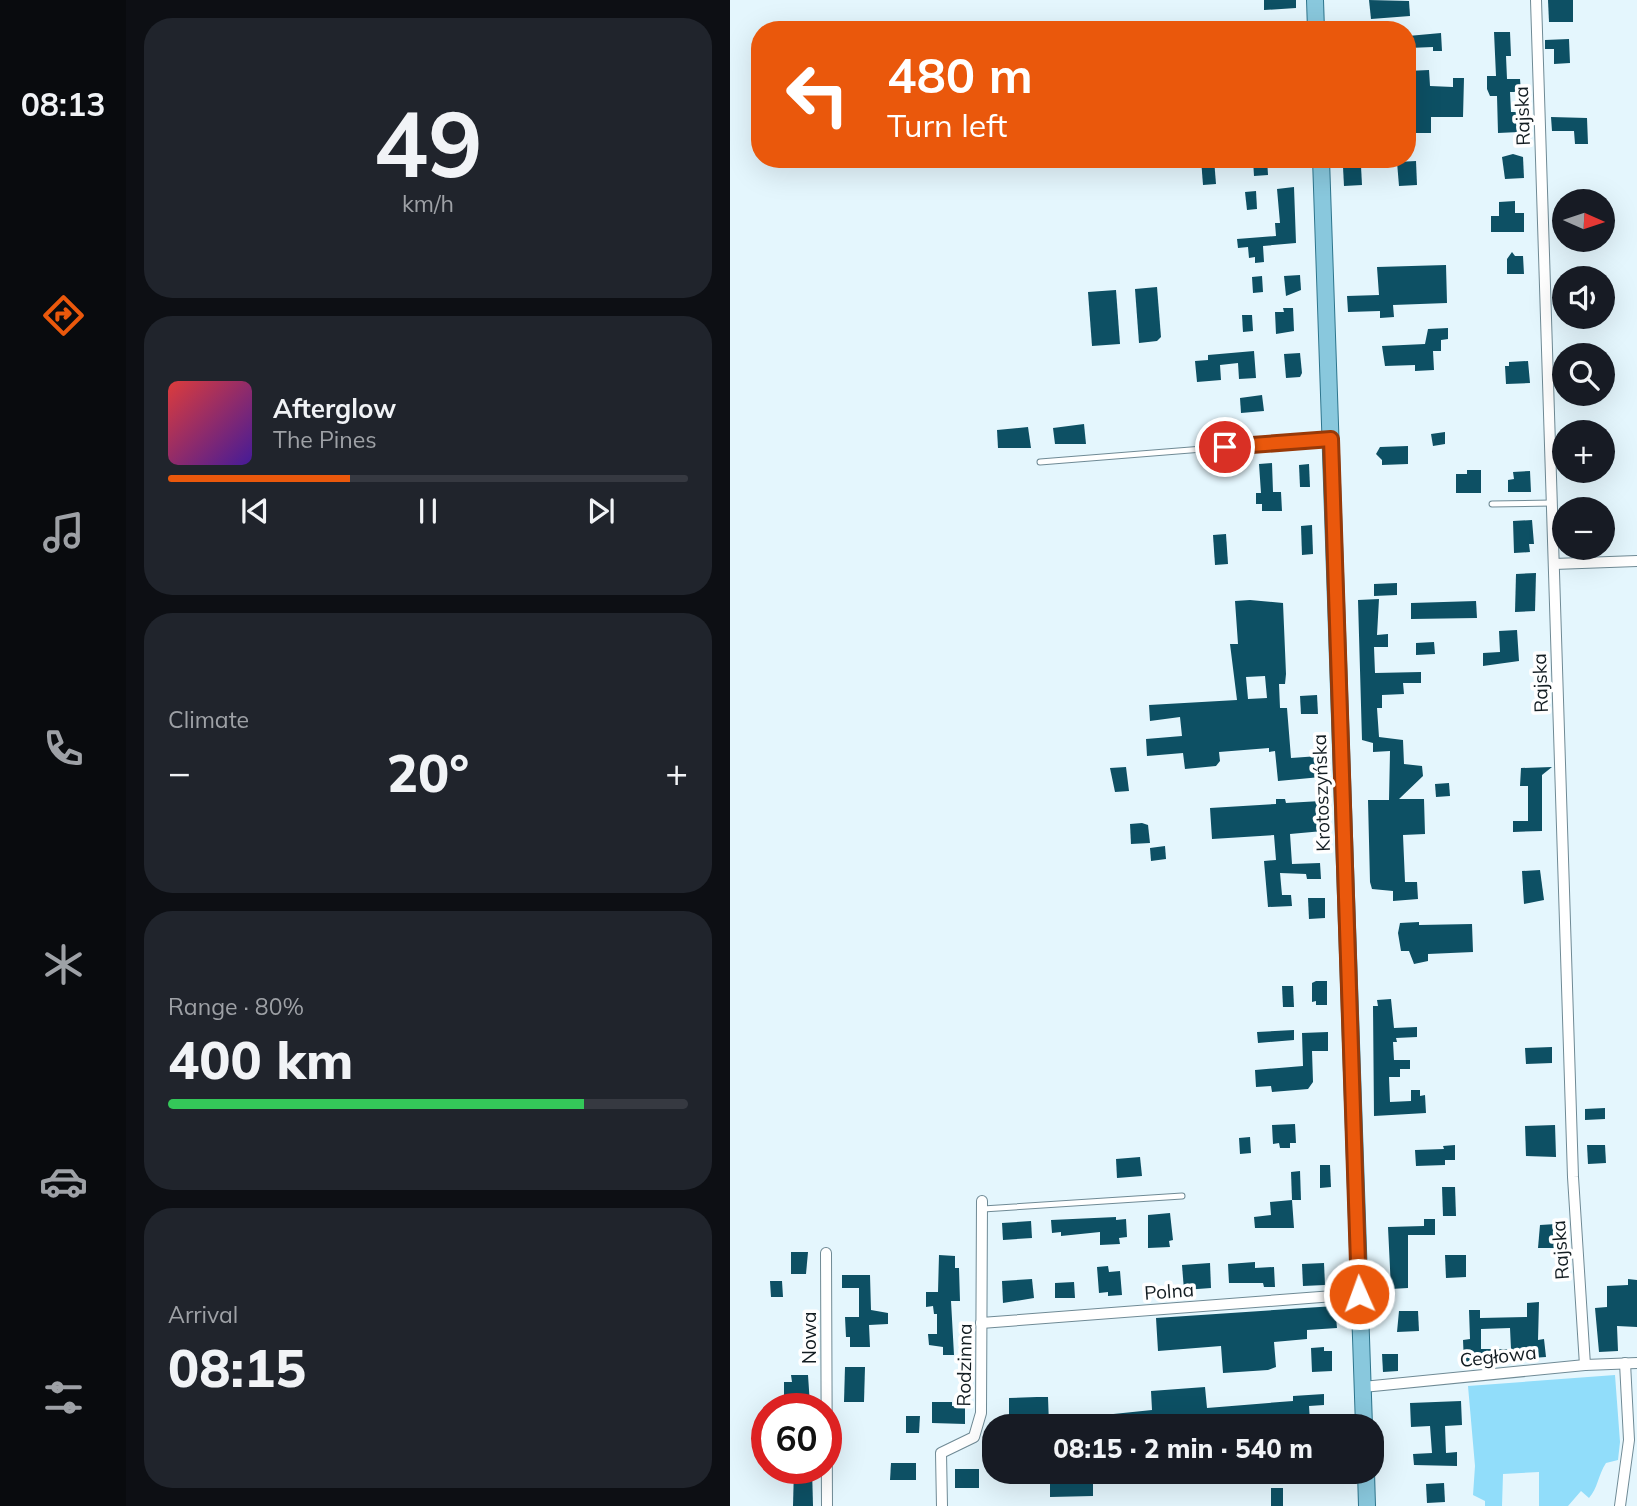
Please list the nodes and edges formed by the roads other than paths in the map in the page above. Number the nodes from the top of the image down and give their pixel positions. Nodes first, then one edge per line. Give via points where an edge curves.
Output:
1 (1315, 0) edge
2 (1536, 0) edge
3 (1316, 21) edge
4 (1321, 168) edge
5 (1331, 439) junction
6 (1040, 462) dead end
7 (1552, 503) joint
8 (1492, 504) dead end
9 (1554, 560) edge
10 (1637, 561) edge
11 (1554, 564) junction
12 (1182, 1196) dead end
13 (982, 1205) joint
14 (826, 1253) dead end
15 (1359, 1294) junction
16 (981, 1323) junction
17 (1625, 1363) junction
18 (1637, 1363) edge
19 (1585, 1364) junction
20 (1363, 1387) junction
21 (1364, 1414) edge
22 (1366, 1484) edge
23 (827, 1506) edge
24 (942, 1506) edge
25 (1367, 1506) edge
26 (1620, 1506) edge

1 - 3 main road
2 - 7 street, Rajska
4 - 5 main road, Krotoszyńska
5 - 6 lane
5 - 15 main road, Krotoszyńska
7 - 8 lane
9 - 11 street, Rajska
10 - 11 street
11 - 19 street, Rajska via 1573,1177
12 - 13 lane
13 - 16 street, Rodzinna
14 - 23 street, Nowa
15 - 16 street, Polna
15 - 20 main road, Krotoszyńska
16 - 24 street, Rodzinna via 981,1413 974,1437 941,1452
17 - 18 street, Cegłowa
17 - 19 street, Cegłowa
17 - 26 street via 1629,1440
19 - 20 street, Cegłowa
20 - 21 main road, Krotoszyńska
22 - 25 main road

